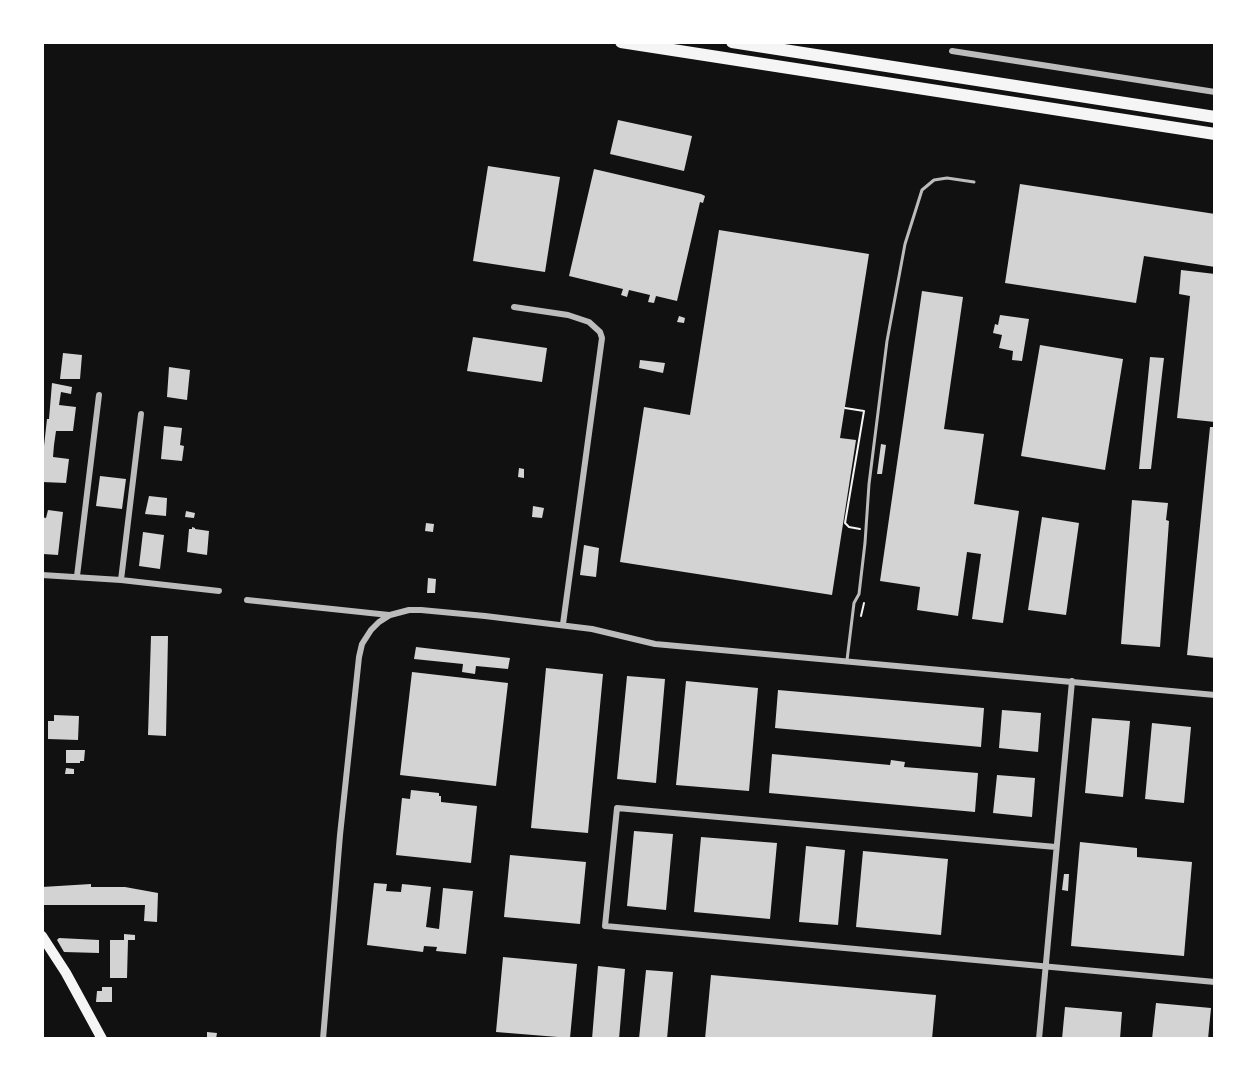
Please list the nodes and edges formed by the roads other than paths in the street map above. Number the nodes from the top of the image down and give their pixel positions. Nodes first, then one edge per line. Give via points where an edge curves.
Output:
1 (621, 42) edge
2 (732, 42) edge
3 (952, 51) dead end
4 (1215, 92) edge
5 (1215, 117) edge
6 (1215, 134) edge
7 (974, 182) dead end
8 (513, 307) dead end
9 (99, 395) dead end
10 (141, 414) dead end
11 (42, 575) edge
12 (77, 576) junction
13 (121, 580) junction
14 (219, 591) dead end
15 (247, 600) dead end
16 (390, 615) junction
17 (562, 624) junction
18 (847, 662) junction
19 (1072, 681) junction
20 (1215, 695) edge
21 (1056, 847) junction
22 (42, 936) edge
23 (1046, 967) junction
24 (1215, 982) edge
25 (102, 1039) edge
26 (323, 1039) edge
27 (1039, 1039) edge

1 - 6 highway
2 - 5 highway
3 - 4 street
7 - 18 lane via 934,180 922,190 904,244 886,352 859,594 854,603
8 - 17 street via 589,322 602,338
9 - 12 street
10 - 13 street
11 - 12 street
12 - 13 street
13 - 14 street
15 - 16 street
16 - 17 street via 421,610
16 - 26 street via 371,630 359,657
17 - 18 street via 655,644
18 - 19 street
19 - 20 street
19 - 21 street
21 - 23 street
21 - 23 street via 617,808 607,914 606,926
22 - 25 main road
23 - 24 street
23 - 27 street

